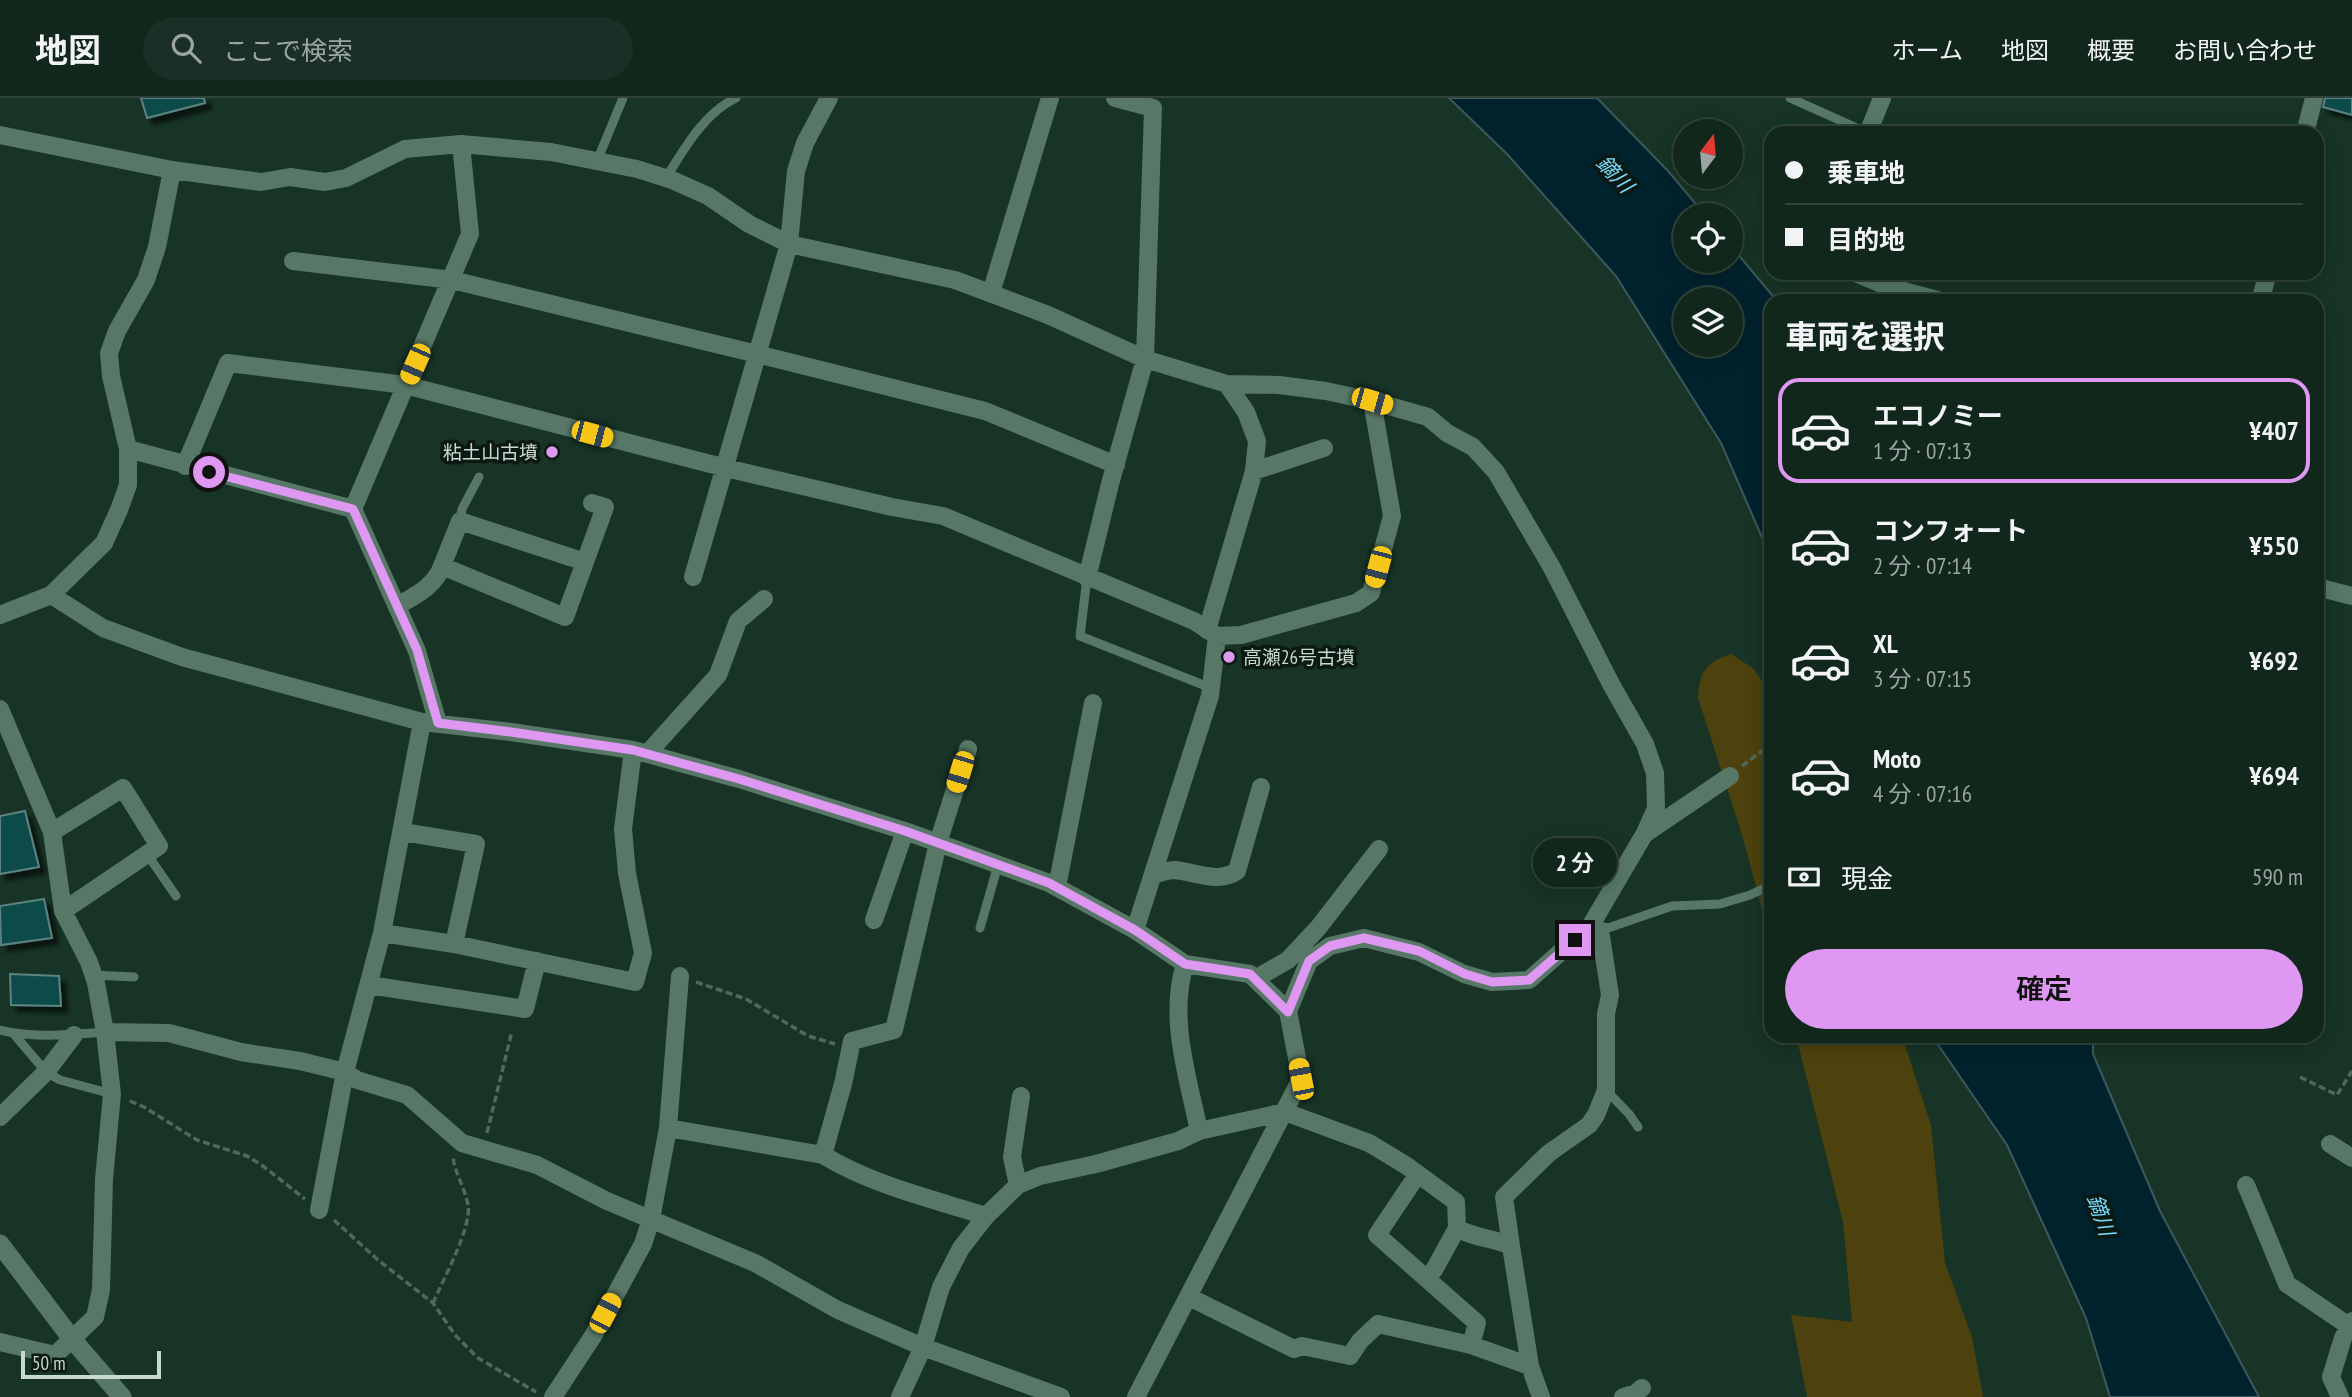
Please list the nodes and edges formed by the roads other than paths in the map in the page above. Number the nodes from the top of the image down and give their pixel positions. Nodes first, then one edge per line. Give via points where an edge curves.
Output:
1 (623, 98) edge
2 (736, 98) edge
3 (829, 98) edge
4 (1050, 98) edge
5 (1115, 98) edge
6 (1790, 98) edge
7 (1882, 98) edge
8 (2314, 98) edge
9 (1852, 126) edge
10 (1871, 126) edge
11 (2307, 126) edge
12 (0, 135) edge
13 (461, 144) junction
14 (597, 162) junction
15 (172, 170) junction
16 (666, 178) junction
17 (789, 244) junction
18 (293, 261) dead end
19 (452, 279) junction
20 (1872, 280) edge
21 (991, 293) junction
22 (1915, 294) edge
23 (757, 354) junction
24 (1145, 359) junction
25 (1227, 384) junction
26 (405, 385) junction
27 (1372, 401) junction
28 (1324, 448) dead end
29 (128, 449) junction
30 (1116, 465) junction
31 (185, 466) junction
32 (726, 468) junction
33 (1254, 471) junction
34 (479, 477) dead end
35 (592, 503) dead end
36 (353, 509) junction
37 (460, 520) junction
38 (585, 562) junction
39 (442, 566) junction
40 (693, 577) dead end
41 (1087, 578) junction
42 (2324, 589) edge
43 (51, 595) junction
44 (2352, 597) edge
45 (764, 599) dead end
46 (399, 606) junction
47 (0, 615) edge
48 (1212, 633) junction
49 (1211, 688) junction
50 (1093, 703) dead end
51 (0, 709) edge
52 (430, 722) junction
53 (968, 749) dead end
54 (640, 752) junction
55 (1730, 776) road end
56 (1261, 787) dead end
57 (905, 831) junction
58 (52, 832) junction
59 (403, 832) junction
60 (1646, 833) junction
61 (938, 843) junction
62 (1379, 849) dead end
63 (147, 854) junction
64 (998, 864) junction
65 (1153, 875) junction
66 (1057, 887) junction
67 (1764, 888) edge
68 (176, 896) dead end
69 (64, 911) junction
70 (874, 920) dead end
71 (1591, 925) junction
72 (980, 928) dead end
73 (1135, 930) junction
74 (382, 933) junction
75 (454, 944) junction
76 (537, 961) junction
77 (1185, 964) junction
78 (93, 975) junction
79 (134, 976) dead end
80 (680, 976) road end
81 (1255, 979) junction
82 (369, 985) junction
83 (1288, 1012) junction
84 (0, 1030) edge
85 (105, 1032) junction
86 (13, 1033) junction
87 (74, 1034) junction
88 (46, 1072) junction
89 (345, 1072) junction
90 (1606, 1090) junction
91 (112, 1094) junction
92 (1021, 1096) dead end
93 (1285, 1112) junction
94 (0, 1117) edge
95 (1638, 1127) dead end
96 (668, 1128) junction
97 (1199, 1131) junction
98 (2330, 1144) dead end
99 (822, 1155) junction
100 (2352, 1158) edge
101 (1418, 1174) junction
102 (1018, 1185) junction
103 (2246, 1185) dead end
104 (318, 1210) road end
105 (986, 1216) junction
106 (651, 1219) junction
107 (1457, 1228) junction
108 (0, 1244) edge
109 (1511, 1246) junction
110 (1427, 1277) junction
111 (1189, 1297) junction
112 (2351, 1323) edge
113 (72, 1339) junction
114 (0, 1342) edge
115 (1471, 1345) junction
116 (923, 1347) junction
117 (1530, 1366) junction
118 (1642, 1388) dead end
119 (122, 1397) edge
120 (553, 1397) edge
121 (900, 1397) edge
122 (1061, 1397) edge
123 (1136, 1397) edge
124 (1541, 1397) edge
125 (1623, 1397) edge
126 (2340, 1397) edge

1 - 14 lane
2 - 16 lane via 705,121
3 - 17 street via 796,171
4 - 21 street
5 - 24 street via 1153,108
6 - 9 lane
7 - 10 street
8 - 11 street
12 - 15 street
13 - 14 street via 551,152
13 - 15 street via 405,149 346,178 325,181 290,177 261,182
13 - 19 street via 470,234
14 - 16 street
15 - 29 street via 146,279 109,353
16 - 17 street via 708,196
17 - 21 street via 955,279
17 - 23 street
18 - 19 street
19 - 23 street
19 - 26 street
20 - 22 street
21 - 24 street
23 - 30 street via 985,411
23 - 32 street
24 - 25 street
24 - 30 street
25 - 27 street via 1279,385
25 - 33 street via 1246,412 1257,441
26 - 31 street via 228,363
26 - 32 street
26 - 36 street
27 - 48 street via 1392,516 1371,593 1356,603 1268,629 1241,635
27 - 60 street via 1428,417 1473,447 1496,472 1645,744 1655,773 1656,807
28 - 33 street
29 - 31 street
29 - 43 street via 128,485 104,544
30 - 41 street
31 - 36 street
32 - 40 street
32 - 41 street via 943,516
33 - 48 street
34 - 37 lane
35 - 38 street via 606,507
36 - 46 street
37 - 38 street
37 - 39 street
38 - 39 street via 565,617
39 - 46 street via 438,577
41 - 48 street via 1194,621
41 - 49 lane via 1080,636
42 - 44 street
43 - 47 street
43 - 52 street via 103,628 182,657
45 - 54 street via 738,621 718,675
46 - 52 street via 417,650
48 - 49 street
49 - 65 street
50 - 66 street
51 - 58 street
52 - 54 street
52 - 59 street
53 - 61 street
54 - 57 street
54 - 76 street via 623,829 643,953 635,982
55 - 60 street
56 - 65 street via 1237,871 1214,877 1173,870
57 - 61 street
57 - 70 street
58 - 63 street via 123,788 159,846
58 - 69 street
59 - 74 street
59 - 75 street via 476,844
60 - 71 street
61 - 64 street
61 - 99 street via 894,1030 852,1041
62 - 81 street via 1289,960
63 - 68 lane
63 - 69 street
64 - 66 street
64 - 72 lane
65 - 73 street
66 - 73 street
67 - 71 lane via 1720,904 1672,906 1608,928
69 - 78 street
71 - 83 street via 1529,980 1492,982 1419,951 1364,938 1330,946 1309,961
71 - 90 street via 1601,936 1610,995
73 - 77 street
74 - 75 street
74 - 82 street
75 - 76 street
76 - 82 street via 525,1009
77 - 81 street via 1250,974
77 - 97 street via 1179,1040
78 - 79 lane
78 - 85 street
80 - 96 street
81 - 83 street
82 - 89 street
83 - 93 street via 1301,1079
84 - 86 lane
85 - 87 lane
85 - 89 street via 169,1033
85 - 91 street
86 - 87 lane
86 - 88 lane
87 - 88 street
88 - 91 lane
88 - 94 street
89 - 104 street
89 - 106 street via 407,1095 462,1143 537,1165
90 - 95 lane
90 - 109 street via 1589,1125 1549,1153 1504,1197
91 - 113 street via 101,1290 95,1317
92 - 102 street via 1012,1157
93 - 97 street
93 - 101 street via 1369,1143
93 - 111 street
96 - 99 street
96 - 106 street
97 - 102 street via 1178,1141
98 - 100 street
99 - 105 street via 875,1180
101 - 107 street via 1456,1202
101 - 110 street via 1377,1235
102 - 105 street
103 - 112 street via 2287,1284
105 - 116 street via 961,1248 941,1287
106 - 116 street via 755,1263 838,1310
106 - 120 street via 643,1244 593,1336
107 - 109 street
107 - 110 street
108 - 113 street
109 - 117 street
110 - 115 street via 1477,1323
111 - 115 street via 1294,1349 1301,1346 1350,1356 1378,1324
111 - 123 street
112 - 126 street via 2332,1377
113 - 114 street via 55,1355
113 - 119 street
115 - 117 street
116 - 121 street
116 - 122 street
117 - 124 street
118 - 125 street

